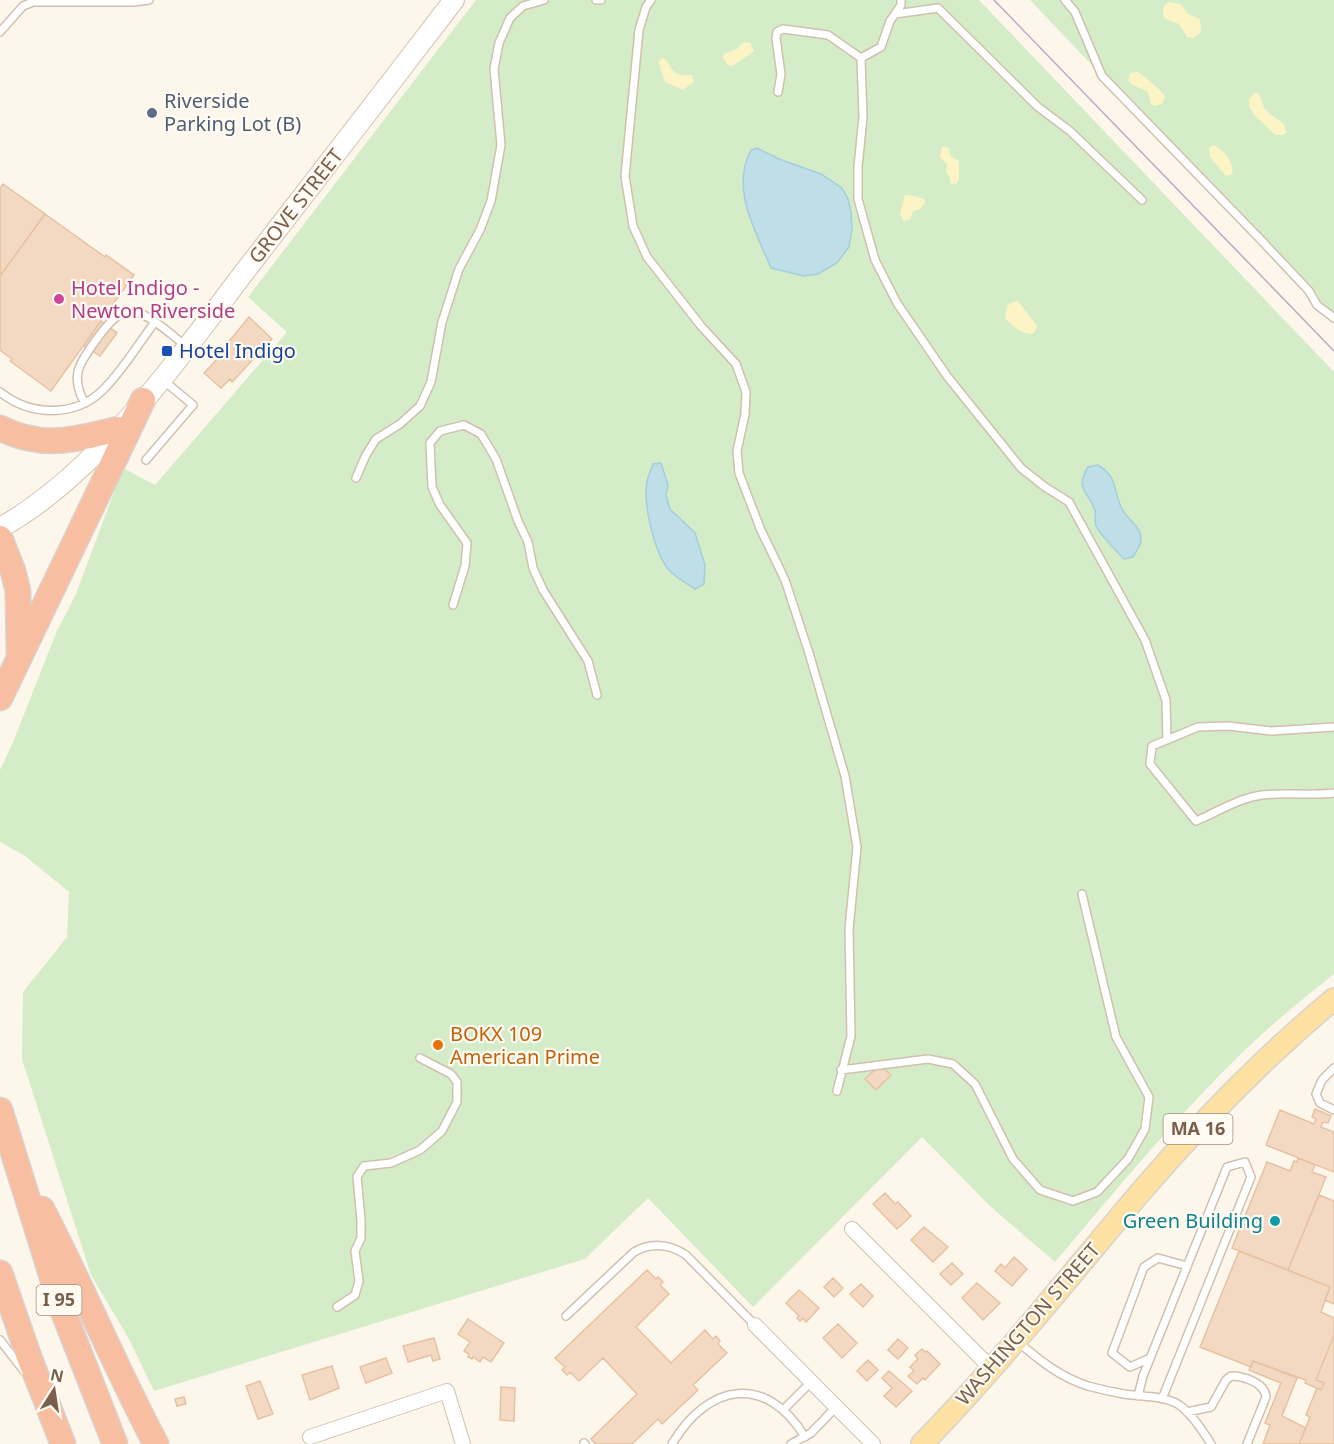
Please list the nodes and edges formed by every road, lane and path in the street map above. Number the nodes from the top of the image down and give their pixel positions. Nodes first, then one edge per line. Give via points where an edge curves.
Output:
1 (149, 0) edge
2 (454, 0) edge
3 (544, 0) edge
4 (651, 0) edge
5 (901, 0) edge
6 (1065, 0) edge
7 (47, 1) edge
8 (115, 1) edge
9 (525, 3) edge
10 (895, 14) junction
11 (0, 32) edge
12 (861, 58) junction
13 (778, 92) dead end
14 (1142, 200) dead end
15 (1334, 318) edge
16 (154, 323) junction
17 (186, 346) junction
18 (161, 378) junction
19 (0, 392) edge
20 (143, 400) junction
21 (85, 403) junction
22 (0, 428) edge
23 (118, 429) junction
24 (146, 459) dead end
25 (356, 478) dead end
26 (0, 528) edge
27 (0, 538) edge
28 (453, 605) dead end
29 (18, 658) junction
30 (597, 695) dead end
31 (0, 698) edge
32 (1334, 727) edge
33 (1167, 740) junction
34 (1334, 793) edge
35 (1082, 894) dead end
36 (1334, 999) edge
37 (420, 1058) dead end
38 (1334, 1068) edge
39 (841, 1070) junction
40 (837, 1091) dead end
41 (0, 1110) edge
42 (1334, 1110) edge
43 (13, 1153) junction
44 (852, 1229) dead end
45 (1187, 1266) junction
46 (0, 1273) edge
47 (336, 1306) dead end
48 (566, 1316) dead end
49 (755, 1325) joint
50 (0, 1340) edge
51 (1016, 1341) junction
52 (1150, 1357) junction
53 (991, 1368) junction
54 (811, 1382) junction
55 (44, 1396) junction
56 (1138, 1396) junction
57 (1162, 1399) junction
58 (836, 1407) junction
59 (784, 1409) junction
60 (1186, 1412) junction
61 (310, 1437) dead end
62 (805, 1437) junction
63 (63, 1444) edge
64 (115, 1444) edge
65 (156, 1444) edge
66 (463, 1444) edge
67 (672, 1444) edge
68 (791, 1444) edge
69 (873, 1444) edge
70 (922, 1444) edge
71 (1211, 1444) edge
72 (1247, 1444) edge

1 - 8 lane
2 - 17 main road, GROVE STREET
3 - 9 lane
4 - 39 lane via 639,30 625,176 633,226 647,257 700,326 736,364 747,392 737,451 739,473 785,580 845,776 857,847 849,929 851,1036
5 - 10 lane
6 - 15 lane via 1075,12 1102,76
7 - 8 lane
7 - 11 lane via 23,6
9 - 25 lane via 510,18 499,44 494,69 501,145 491,201 459,269 442,322 431,382 420,406 376,439
10 - 12 lane via 881,47
10 - 14 lane via 938,8 1038,107 1070,131
12 - 13 lane via 828,35 783,29 776,38 781,74
12 - 33 lane via 863,117 858,199 875,260 897,303 947,376 1021,468 1069,502 1145,640 1166,700
16 - 17 lane
16 - 21 lane via 105,388
16 - 21 lane via 141,313 130,311 112,321 78,370 80,395
17 - 18 main road, GROVE STREET
18 - 20 main road, GROVE STREET
18 - 24 lane via 193,405
19 - 21 lane via 41,411 66,410
20 - 23 main road, GROVE STREET
20 - 29 highway
22 - 23 highway via 26,438 56,442
23 - 26 main road, GROVE STREET via 61,483
27 - 29 highway via 18,591
28 - 30 lane via 465,566 467,543 432,487 430,443 440,431 464,425 481,434 496,459 528,542 533,568 588,660
29 - 31 highway
32 - 33 lane via 1271,731 1198,727
33 - 34 lane via 1152,746 1150,764 1196,821 1262,795
35 - 39 lane via 1116,1037 1149,1097 1145,1129 1128,1159 1097,1192 1073,1202 1040,1190 1013,1159 975,1084 953,1064 928,1059
36 - 51 main road, WASHINGTON STREET / MA 16 via 1270,1055 1202,1124
37 - 47 lane via 451,1074 457,1082 457,1102 442,1131 420,1150 391,1163 364,1166 357,1177 361,1220 355,1251 359,1281 355,1295
38 - 42 lane via 1322,1080 1316,1094 1320,1103
39 - 40 lane
41 - 43 highway, I 95
43 - 64 highway, I 95 via 61,1306
43 - 65 highway
44 - 53 street
45 - 52 lane
45 - 52 lane via 1158,1258 1144,1267 1112,1353 1130,1367 1147,1362
45 - 57 lane via 1227,1167 1245,1162 1251,1177
46 - 55 highway, I 95
48 - 49 lane via 628,1256 658,1245 686,1255
49 - 54 street
50 - 55 lane
51 - 53 main road, WASHINGTON STREET / MA 16
51 - 56 lane via 1044,1364 1075,1381
52 - 56 lane
53 - 70 main road, WASHINGTON STREET / MA 16
54 - 58 street
54 - 59 lane
55 - 63 highway, I 95
56 - 57 lane
57 - 60 lane
58 - 62 lane
58 - 69 street
59 - 62 lane
59 - 67 lane via 755,1394 723,1397 695,1415
60 - 71 lane
60 - 72 lane via 1211,1407 1231,1376 1260,1385 1266,1397
61 - 66 street via 447,1391
62 - 68 lane

